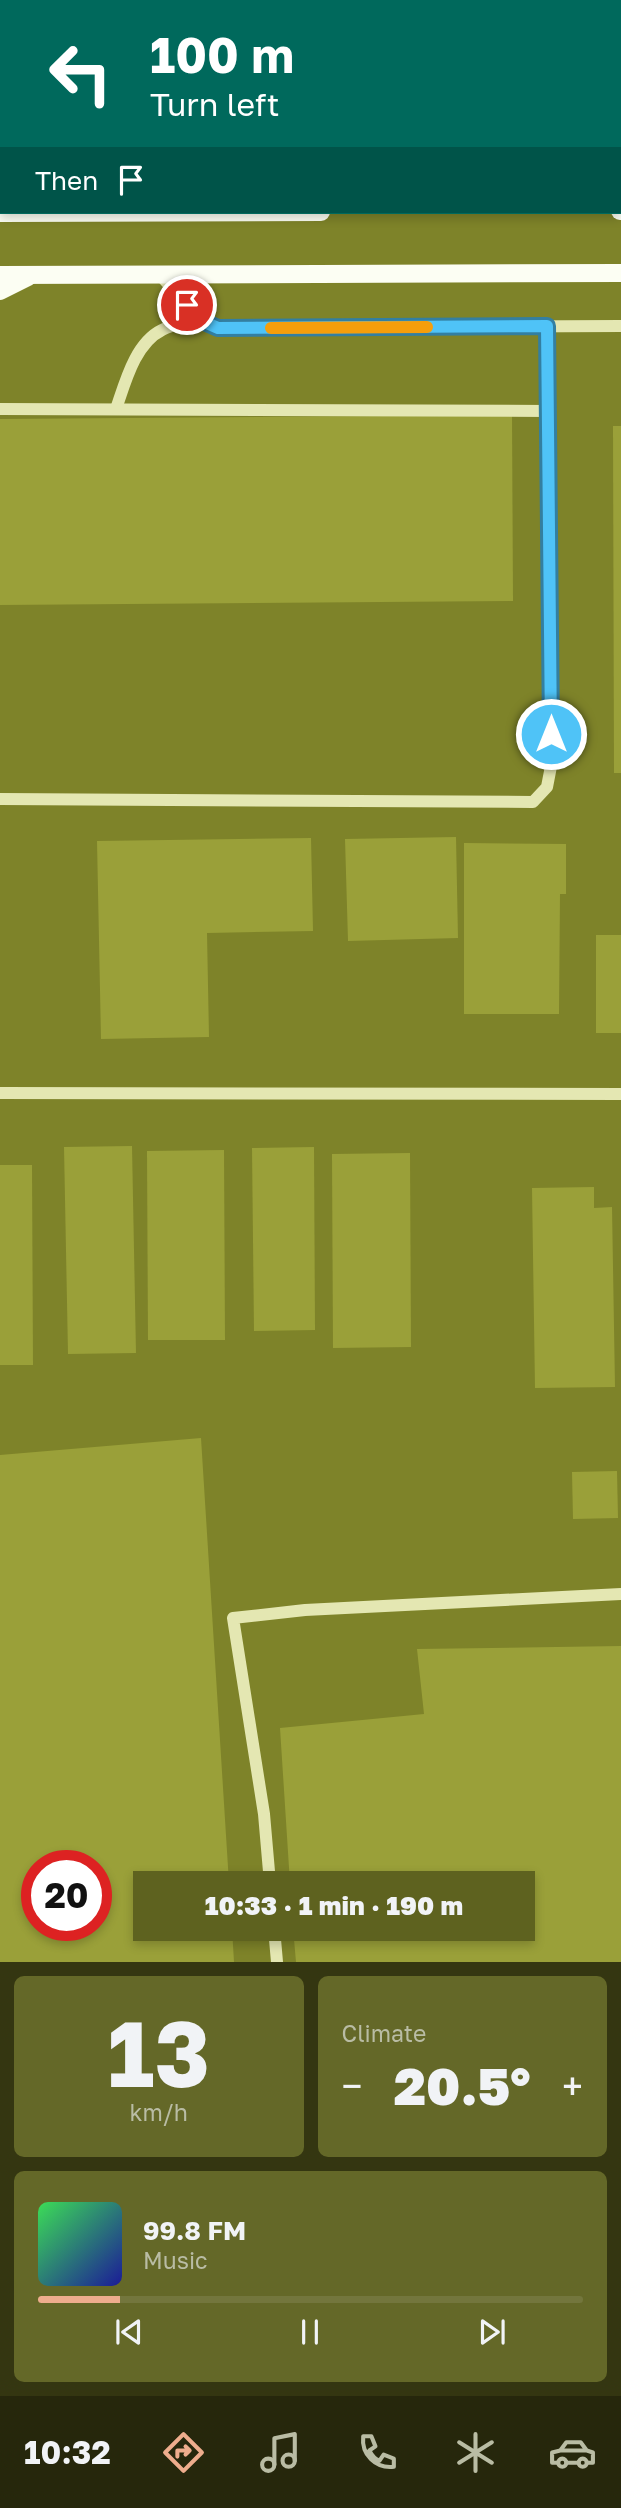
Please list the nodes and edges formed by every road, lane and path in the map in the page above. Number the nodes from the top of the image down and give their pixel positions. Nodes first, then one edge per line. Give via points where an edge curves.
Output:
1 (621, 273) edge
2 (0, 275) edge
3 (31, 275) junction
4 (160, 275) junction
5 (0, 291) edge
6 (200, 320) junction
7 (547, 326) junction
8 (621, 326) edge
9 (0, 409) edge
10 (116, 409) junction
11 (549, 411) junction
12 (0, 799) edge
13 (0, 1093) edge
14 (621, 1094) edge
15 (621, 1594) edge
16 (269, 1871) edge
17 (275, 1941) edge
18 (277, 1962) edge

1 - 4 main road
2 - 3 main road
3 - 4 main road
3 - 5 main road
4 - 6 lane
6 - 7 lane via 218,328
6 - 10 lane via 162,330 146,342
7 - 8 lane
7 - 11 lane
9 - 10 lane
10 - 11 lane
11 - 12 lane via 552,761 547,787 533,802
13 - 14 lane
15 - 16 lane via 305,1610 233,1618
17 - 18 lane

